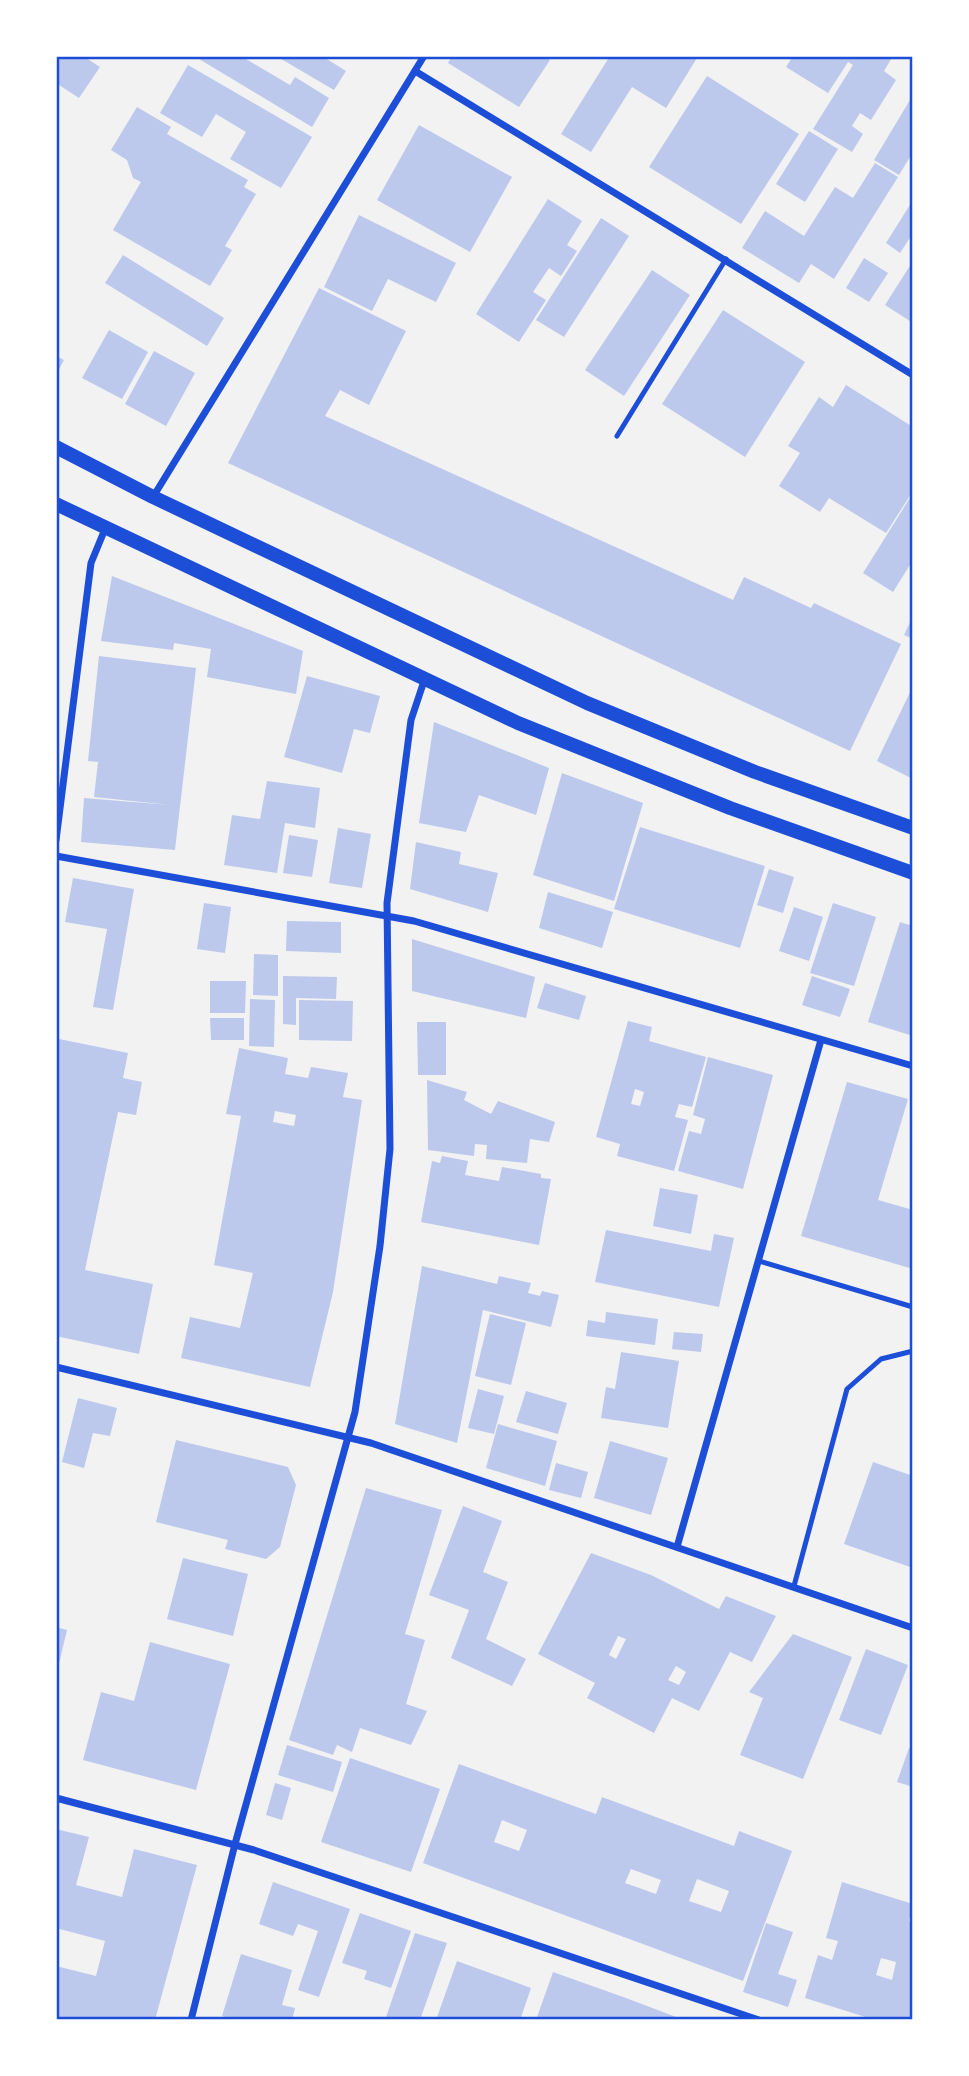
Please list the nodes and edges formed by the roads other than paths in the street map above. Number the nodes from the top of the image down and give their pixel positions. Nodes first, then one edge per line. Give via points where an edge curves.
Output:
1 (424, 56) edge
2 (415, 72) junction
3 (726, 260) junction
4 (913, 375) edge
5 (617, 436) dead end
6 (56, 447) edge
7 (153, 497) junction
8 (56, 504) edge
9 (105, 529) junction
10 (424, 681) junction
11 (913, 828) edge
12 (56, 840) edge
13 (56, 856) edge
14 (913, 873) edge
15 (387, 915) junction
16 (821, 1040) junction
17 (913, 1066) edge
18 (759, 1261) junction
19 (913, 1307) edge
20 (913, 1351) edge
21 (56, 1367) edge
22 (349, 1438) junction
23 (677, 1547) junction
24 (794, 1586) junction
25 (913, 1628) edge
26 (56, 1798) edge
27 (235, 1844) junction
28 (191, 2020) edge
29 (759, 2020) edge

1 - 2 street
2 - 3 street
2 - 7 street
3 - 4 street
3 - 5 lane
6 - 7 main road
7 - 11 main road via 587,702 755,772
8 - 9 main road
9 - 10 main road
9 - 12 street via 91,563
10 - 14 main road via 730,808
10 - 15 street via 411,720
13 - 15 street
15 - 16 street
15 - 22 street via 387,1194 370,1327
16 - 17 street
16 - 18 street
18 - 19 lane
18 - 23 street
20 - 24 lane via 881,1359 847,1389
21 - 22 street
22 - 23 street
22 - 27 street
23 - 24 street
24 - 25 street
26 - 27 street
27 - 28 street
27 - 29 street

